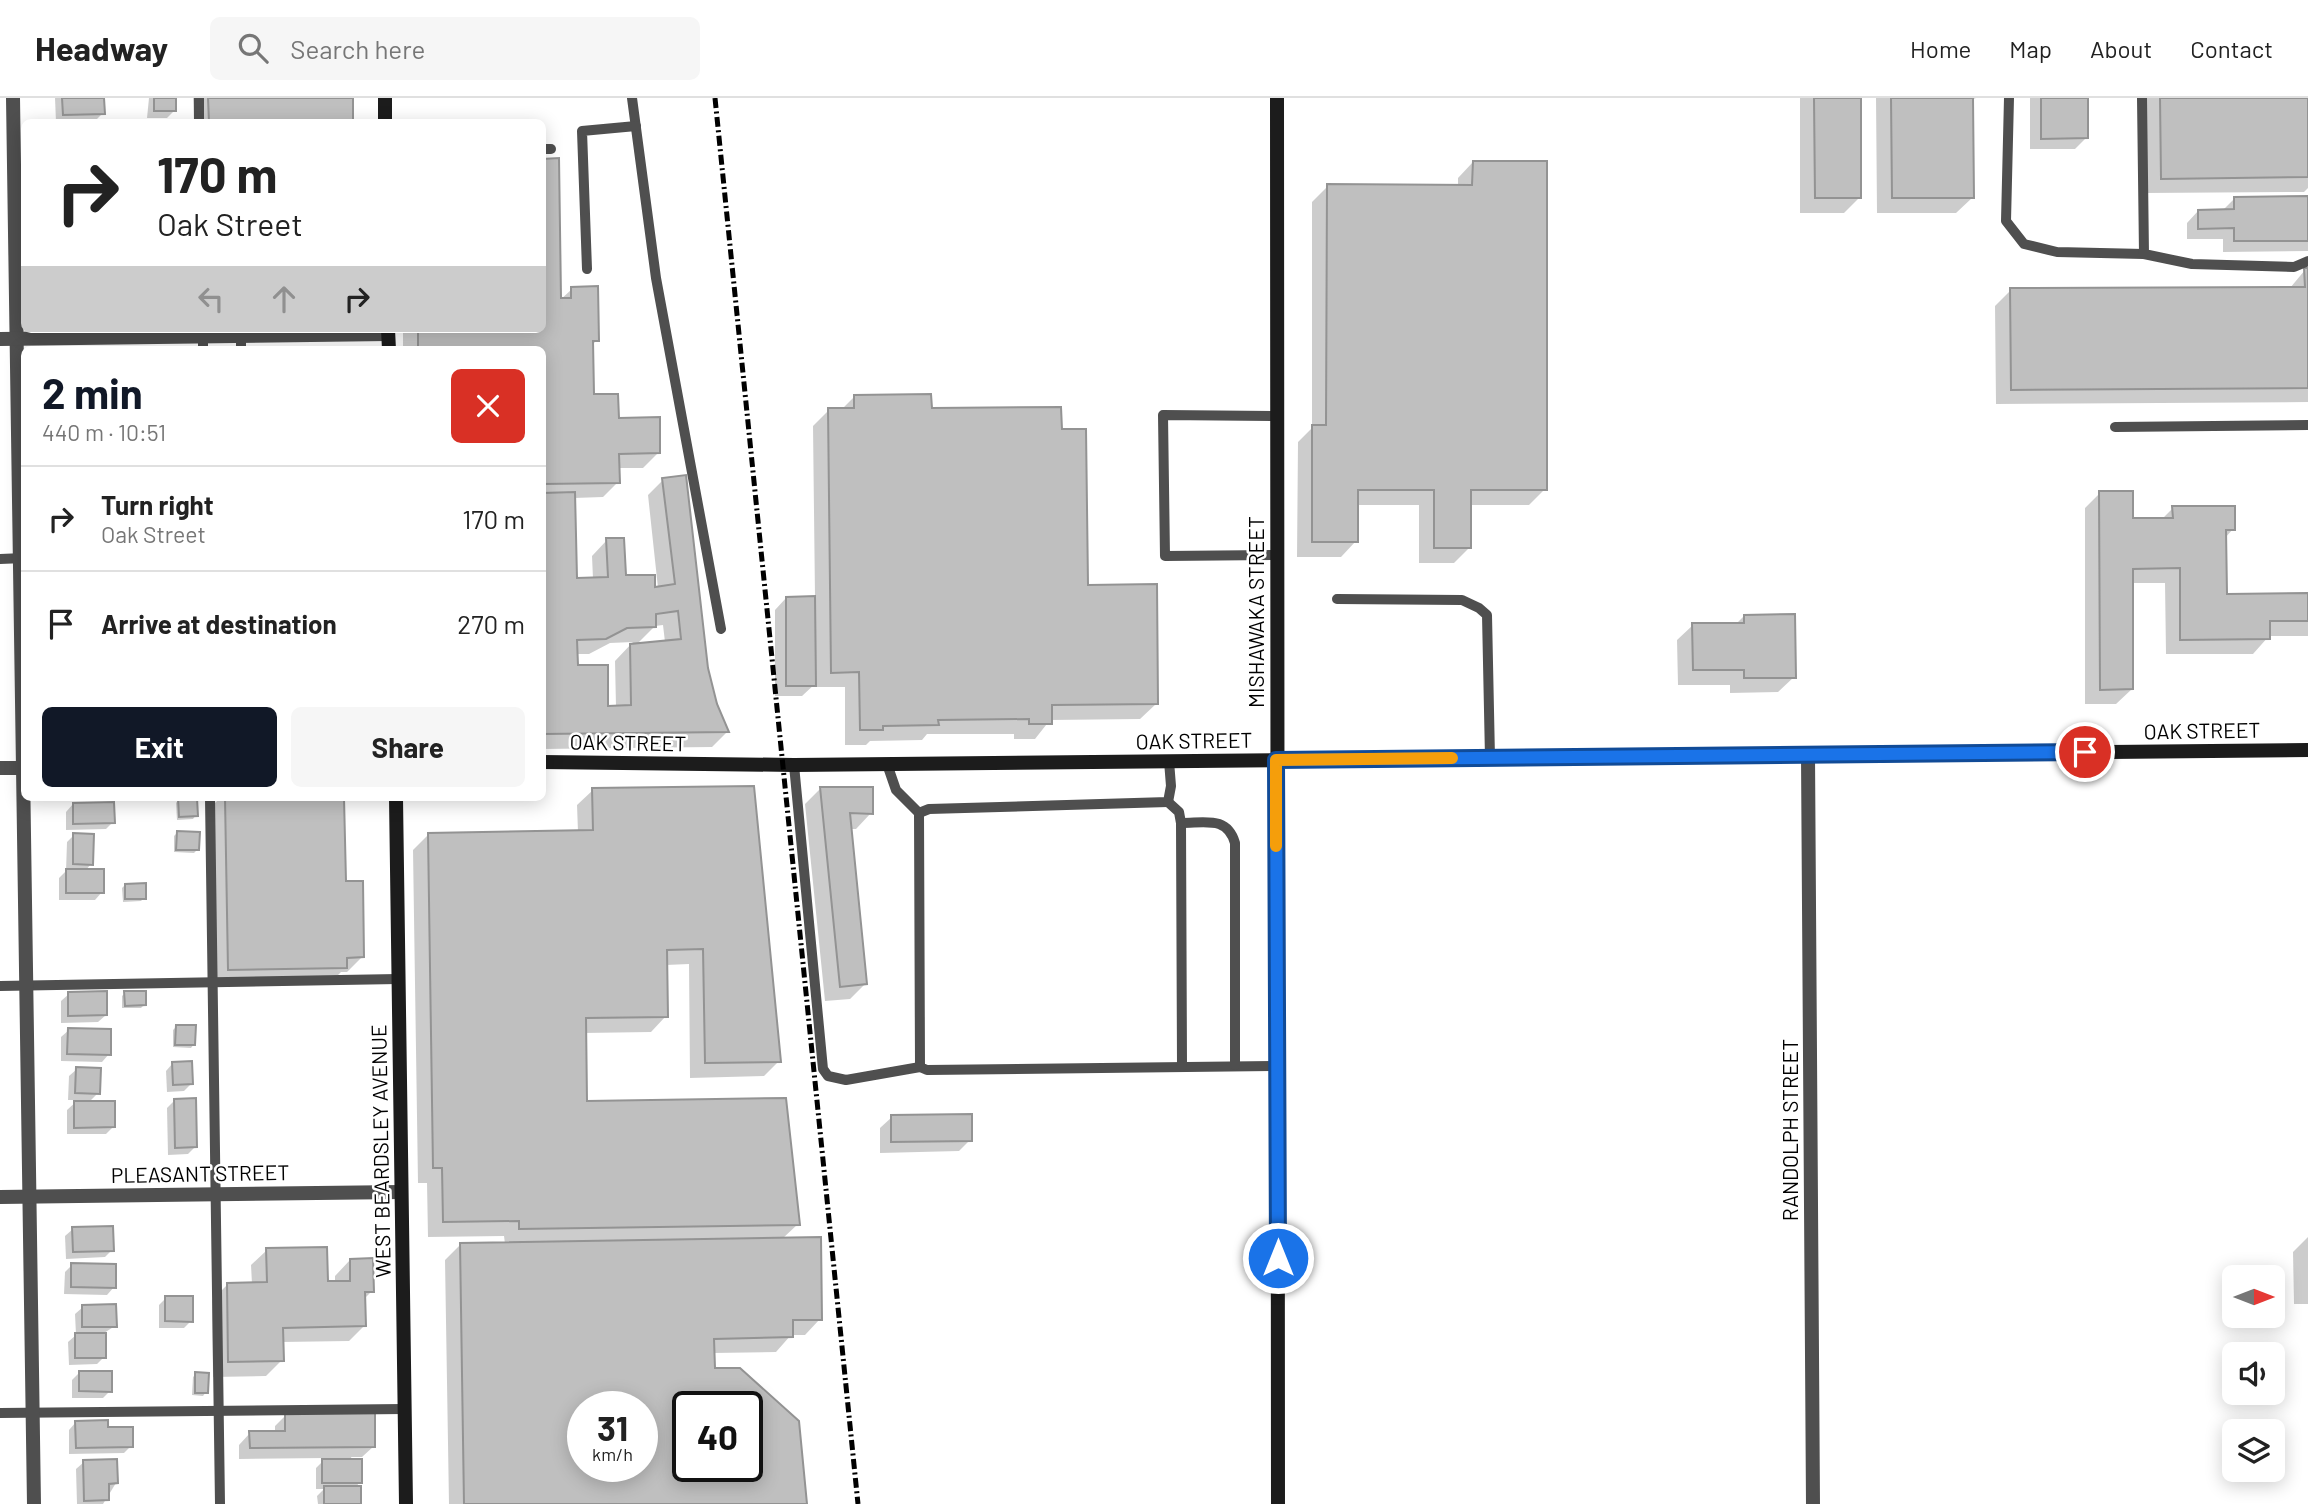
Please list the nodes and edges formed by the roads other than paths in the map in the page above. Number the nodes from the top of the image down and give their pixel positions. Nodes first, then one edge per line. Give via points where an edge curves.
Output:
1 (13, 98) edge
2 (199, 98) edge
3 (384, 98) edge
4 (632, 98) edge
5 (1277, 98) edge
6 (2009, 98) edge
7 (2142, 98) edge
8 (199, 119) edge
9 (385, 119) edge
10 (636, 126) junction
11 (7, 131) edge
12 (2144, 254) junction
13 (2308, 261) edge
14 (587, 269) dead end
15 (376, 333) edge
16 (17, 339) junction
17 (203, 339) edge
18 (0, 340) edge
19 (241, 344) edge
20 (1276, 416) junction
21 (2308, 425) edge
22 (2115, 427) dead end
23 (21, 514) edge
24 (1276, 555) junction
25 (21, 558) edge
26 (0, 559) edge
27 (1337, 599) dead end
28 (720, 629) dead end
29 (2308, 750) edge
30 (1808, 755) junction
31 (1490, 758) junction
32 (1276, 760) junction
33 (1169, 761) junction
34 (546, 762) edge
35 (887, 764) junction
36 (794, 765) junction
37 (0, 768) edge
38 (21, 768) edge
39 (24, 801) edge
40 (210, 801) edge
41 (396, 801) edge
42 (1168, 802) junction
43 (919, 813) junction
44 (1181, 823) junction
45 (398, 979) junction
46 (213, 982) junction
47 (27, 985) junction
48 (0, 986) edge
49 (1235, 1065) junction
50 (1182, 1066) junction
51 (1277, 1066) junction
52 (920, 1067) junction
53 (401, 1192) junction
54 (216, 1194) junction
55 (0, 1197) edge
56 (32, 1197) junction
57 (404, 1409) junction
58 (219, 1411) junction
59 (33, 1412) junction
60 (0, 1413) edge
61 (34, 1504) edge
62 (220, 1504) edge
63 (406, 1504) edge
64 (1279, 1504) edge
65 (1813, 1504) edge

1 - 11 street
2 - 8 lane
3 - 9 street
4 - 10 lane
5 - 20 street, MISHAWAKA STREET
6 - 12 lane via 2006,221 2024,244 2057,252
7 - 12 lane
10 - 14 lane via 582,131
10 - 28 lane via 656,278
11 - 16 street
12 - 13 lane via 2192,264 2294,267
15 - 19 street
16 - 17 street
16 - 18 street
16 - 23 street
17 - 19 street
20 - 24 street, MISHAWAKA STREET
20 - 24 lane via 1163,415 1165,556
21 - 22 lane
24 - 32 street, MISHAWAKA STREET
25 - 26 lane
27 - 31 lane via 1462,600 1487,615
29 - 30 street, OAK STREET
30 - 31 street, OAK STREET
30 - 65 street, RANDOLPH STREET
31 - 32 street, OAK STREET
32 - 33 street, OAK STREET
32 - 51 street, MISHAWAKA STREET
33 - 35 street, OAK STREET
33 - 42 lane
34 - 36 street, OAK STREET
35 - 36 street, OAK STREET
35 - 43 lane via 896,790
36 - 52 lane via 823,1069 828,1076 846,1080
37 - 38 street
39 - 47 street
40 - 46 lane
41 - 45 street, WEST BEARDSLEY AVENUE
42 - 43 lane via 929,809
42 - 44 lane via 1179,813
43 - 52 lane
44 - 49 lane via 1222,822 1231,829 1235,843
44 - 50 lane
45 - 46 lane
45 - 53 street, WEST BEARDSLEY AVENUE
46 - 47 lane
46 - 54 lane
47 - 48 lane
47 - 56 street
49 - 50 lane
49 - 51 lane
50 - 52 lane
51 - 64 street, MISHAWAKA STREET
53 - 54 street, PLEASANT STREET
53 - 57 street, WEST BEARDSLEY AVENUE
54 - 56 street, PLEASANT STREET
54 - 58 lane
55 - 56 street, PLEASANT STREET
56 - 59 street
57 - 58 lane
57 - 63 street, WEST BEARDSLEY AVENUE
58 - 59 lane
58 - 62 lane
59 - 60 lane
59 - 61 street

